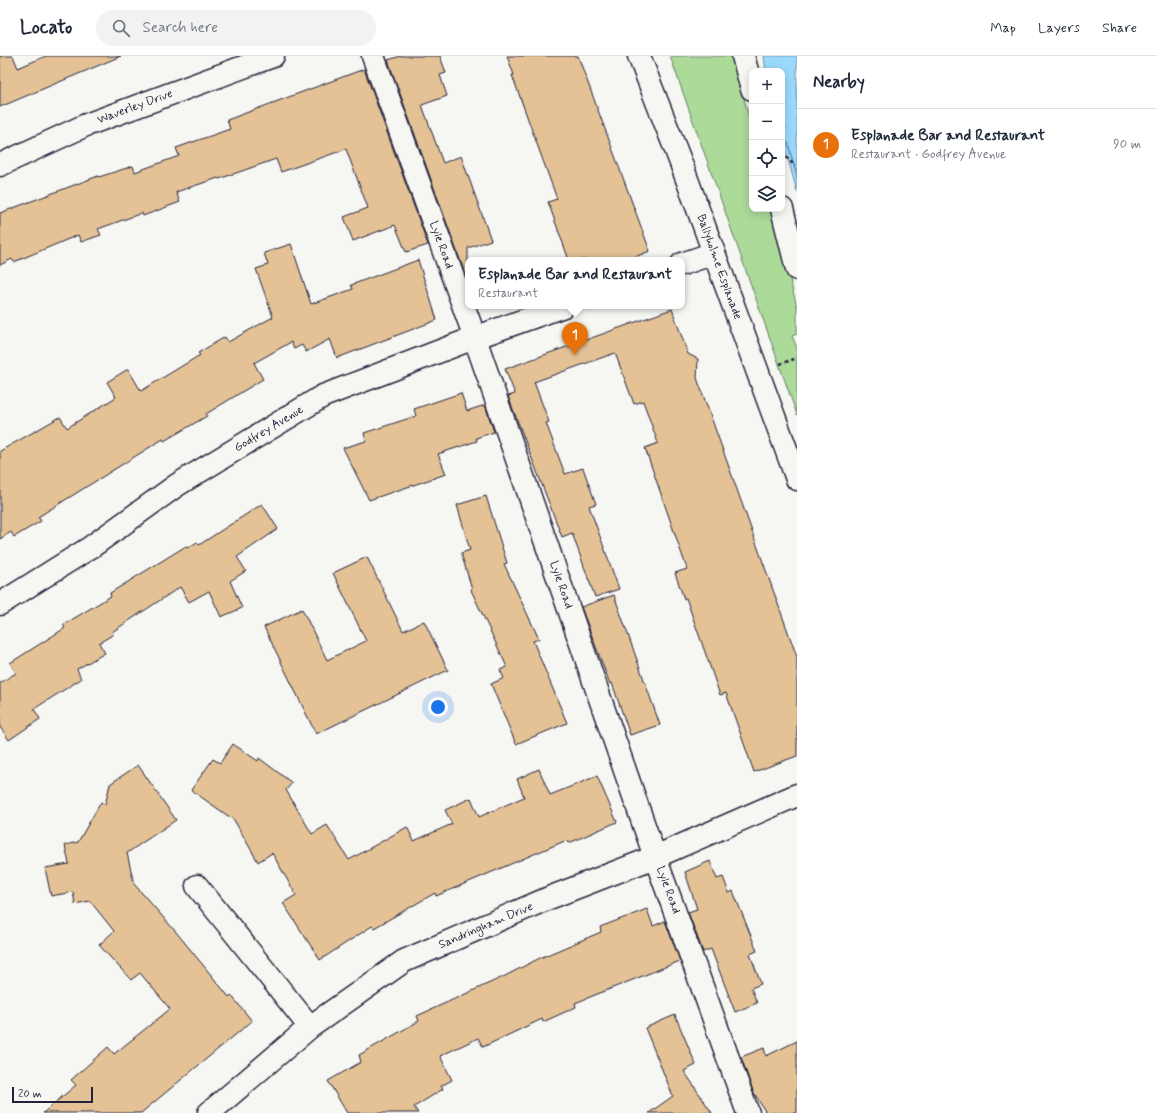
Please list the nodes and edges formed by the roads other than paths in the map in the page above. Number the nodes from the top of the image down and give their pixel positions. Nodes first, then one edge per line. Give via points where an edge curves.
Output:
1 (273, 56) edge
2 (373, 56) edge
3 (639, 56) edge
4 (743, 56) edge
5 (749, 78) edge
6 (0, 165) edge
7 (783, 212) edge
8 (714, 253) junction
9 (685, 263) edge
10 (797, 269) edge
11 (556, 309) edge
12 (474, 338) junction
13 (797, 479) edge
14 (0, 604) edge
15 (797, 795) edge
16 (655, 857) junction
17 (197, 886) dead end
18 (310, 1027) junction
19 (209, 1113) edge
20 (748, 1113) edge

1 - 6 street, Waverley Drive via 86,125
2 - 12 street, Lyle Road
3 - 8 street, Ballyholme Esplanade
4 - 5 street
7 - 10 street
8 - 9 street
8 - 13 street, Ballyholme Esplanade
11 - 12 street, Godfrey Avenue
12 - 14 street, Godfrey Avenue via 323,396 177,485 92,547
12 - 16 street, Lyle Road
15 - 16 street, Sandringham Drive
16 - 18 street, Sandringham Drive via 550,898 404,961
16 - 20 street, Lyle Road
17 - 18 street
18 - 19 street, Sandringham Drive

